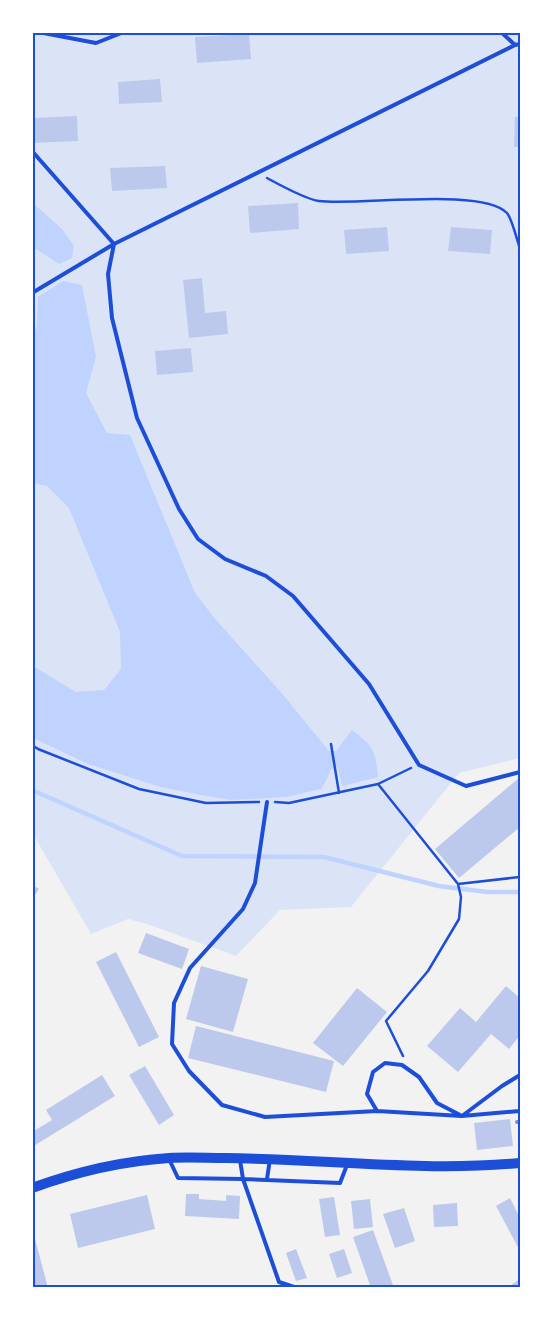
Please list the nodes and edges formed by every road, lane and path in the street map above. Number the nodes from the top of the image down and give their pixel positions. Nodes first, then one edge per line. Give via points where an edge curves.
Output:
1 (38, 32) edge
2 (124, 32) edge
3 (501, 32) edge
4 (520, 44) edge
5 (515, 46) junction
6 (32, 151) edge
7 (258, 172) junction
8 (114, 244) junction
9 (520, 248) edge
10 (32, 293) edge
11 (332, 744) dead end
12 (32, 745) edge
13 (419, 764) junction
14 (520, 772) edge
15 (378, 784) junction
16 (339, 793) junction
17 (267, 802) junction
18 (520, 877) edge
19 (458, 884) junction
20 (411, 1072) junction
21 (520, 1075) edge
22 (377, 1111) junction
23 (520, 1111) edge
24 (462, 1116) junction
25 (169, 1158) junction
26 (240, 1158) junction
27 (270, 1159) junction
28 (348, 1163) junction
29 (520, 1163) edge
30 (243, 1179) junction
31 (267, 1179) junction
32 (32, 1188) edge
33 (297, 1288) edge

1 - 2 lane via 96,43
3 - 5 lane
4 - 5 lane
5 - 7 lane
6 - 8 lane
7 - 8 lane
7 - 9 path via 281,186 318,201 454,199 489,202 507,214
8 - 10 lane
8 - 13 lane via 108,274 112,318 136,418 179,509 204,544 225,559 266,576 293,596 368,684
11 - 16 path
12 - 17 path via 139,789 206,802
13 - 14 lane via 466,786
13 - 15 path
15 - 16 path
15 - 19 path
16 - 17 path via 289,803
17 - 22 lane via 255,883 243,909 190,968 174,1003 172,1044 189,1071 222,1105 265,1117
18 - 19 path
19 - 20 path via 459,919 428,971 386,1020
20 - 22 lane via 402,1065 385,1063 373,1072 367,1094
20 - 24 lane via 437,1103
21 - 24 lane
22 - 24 lane
23 - 24 lane
25 - 26 main road
25 - 30 lane via 178,1178
25 - 32 main road via 82,1172
26 - 27 main road
26 - 30 lane
27 - 28 main road
27 - 31 lane
28 - 29 main road via 465,1167
28 - 31 lane via 340,1183
30 - 31 lane
30 - 33 lane via 279,1282

